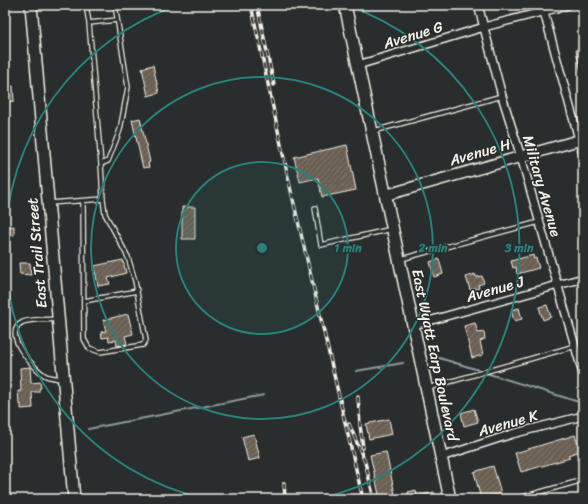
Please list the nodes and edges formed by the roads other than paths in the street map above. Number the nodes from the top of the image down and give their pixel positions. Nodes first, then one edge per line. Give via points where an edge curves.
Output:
1 (31, 5) edge
2 (86, 5) edge
3 (115, 5) edge
4 (345, 5) edge
5 (478, 5) edge
6 (568, 5) edge
7 (543, 8) edge
8 (117, 20) junction
9 (89, 23) junction
10 (484, 26) junction
11 (358, 66) junction
12 (502, 96) junction
13 (372, 131) junction
14 (581, 139) edge
15 (583, 154) edge
16 (520, 156) junction
17 (101, 164) junction
18 (386, 195) junction
19 (103, 199) junction
20 (83, 201) junction
21 (48, 203) junction
22 (315, 208) dead end
23 (538, 222) junction
24 (393, 229) junction
25 (400, 260) junction
26 (583, 278) edge
27 (557, 285) junction
28 (137, 291) junction
29 (84, 301) junction
30 (58, 319) junction
31 (414, 325) junction
32 (575, 346) junction
33 (583, 374) edge
34 (64, 380) junction
35 (427, 388) junction
36 (583, 416) edge
37 (442, 457) junction
38 (583, 480) edge
39 (74, 499) edge
40 (450, 499) edge
41 (516, 499) edge

1 - 21 main road, East Trail Street
2 - 9 lane
3 - 8 lane
4 - 11 main road, East Wyatt Earp Boulevard
5 - 10 street, Military Avenue
6 - 7 street, Avenue G
7 - 10 street, Avenue G
7 - 14 street
8 - 9 lane
8 - 17 lane via 128,87 120,130 108,161
9 - 17 lane
10 - 11 street, Avenue G
10 - 12 street, Military Avenue
11 - 13 main road, East Wyatt Earp Boulevard
12 - 13 lane
12 - 16 street, Military Avenue
13 - 18 main road, East Wyatt Earp Boulevard
14 - 15 street
14 - 16 street, Avenue H
16 - 18 street, Avenue H
16 - 23 street, Military Avenue
17 - 19 lane
18 - 24 main road, East Wyatt Earp Boulevard
19 - 20 lane
19 - 28 lane via 105,214 128,257
20 - 21 lane
20 - 29 lane
21 - 30 main road, East Trail Street
22 - 24 lane via 321,245
23 - 25 lane
23 - 27 street, Military Avenue
24 - 25 main road, East Wyatt Earp Boulevard
25 - 31 main road, East Wyatt Earp Boulevard
26 - 27 street, Avenue J
27 - 31 street, Avenue J
27 - 32 street, Military Avenue
28 - 29 lane
28 - 29 lane via 146,340 143,345 100,352 89,348 84,339
30 - 34 main road, East Trail Street
30 - 34 lane via 22,322 17,326 14,338 17,345 47,377
31 - 35 main road, East Wyatt Earp Boulevard
32 - 33 street, Military Avenue
32 - 35 lane
34 - 39 main road, East Trail Street
35 - 37 main road, East Wyatt Earp Boulevard
36 - 37 street, Avenue K via 512,434
37 - 40 main road, East Wyatt Earp Boulevard
38 - 41 lane

